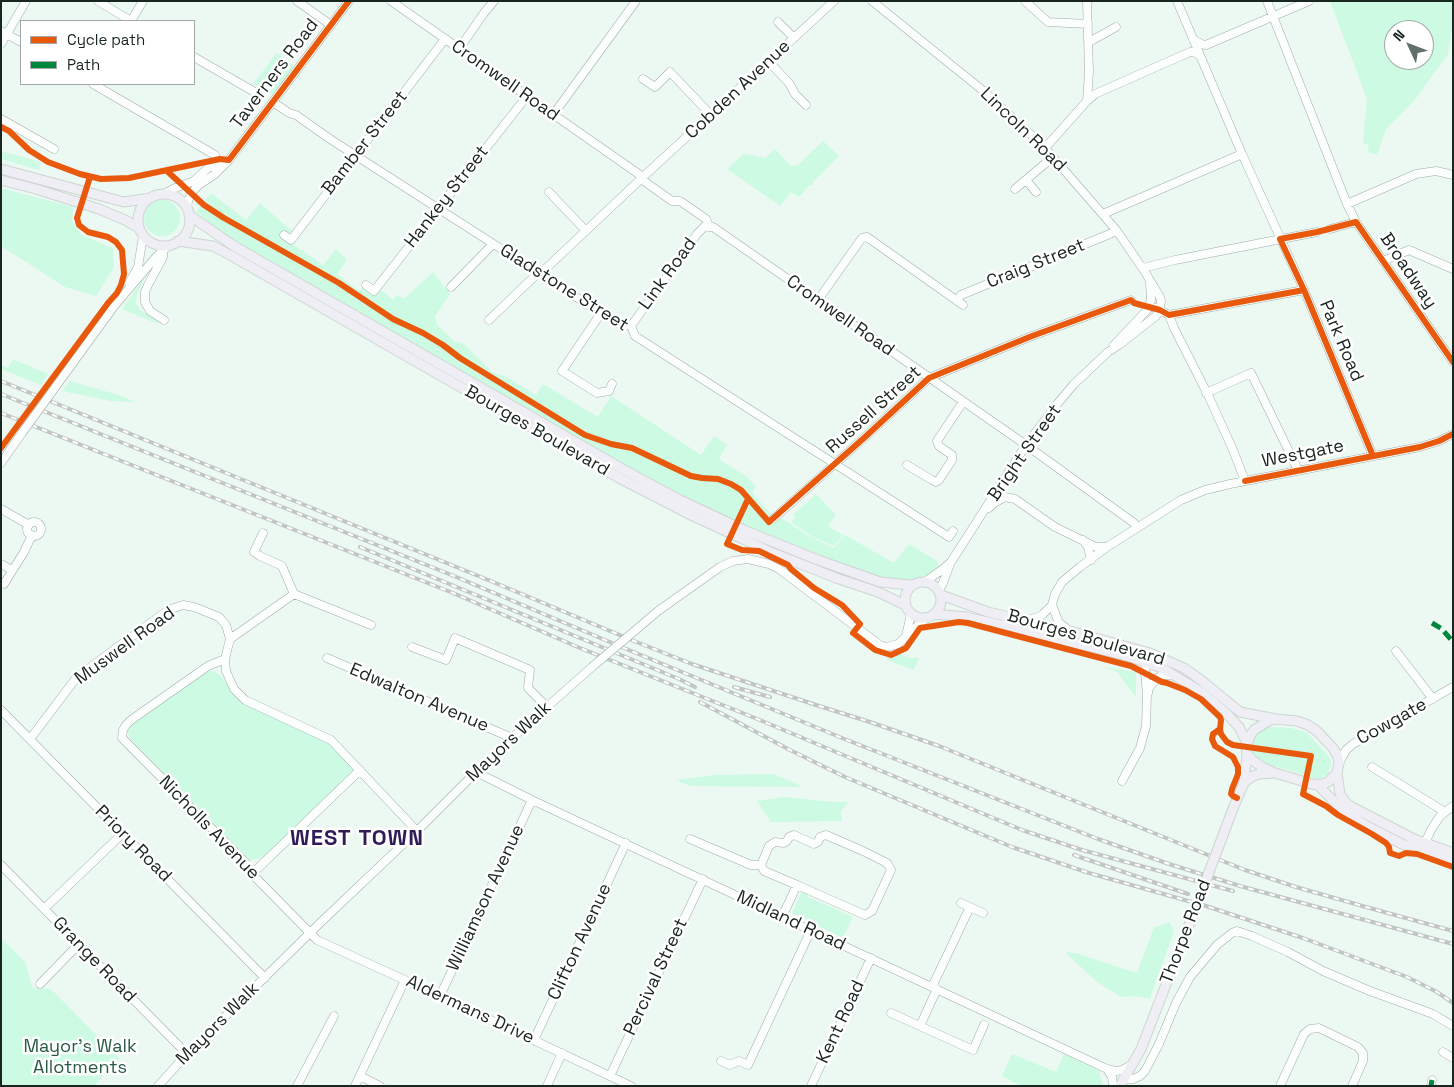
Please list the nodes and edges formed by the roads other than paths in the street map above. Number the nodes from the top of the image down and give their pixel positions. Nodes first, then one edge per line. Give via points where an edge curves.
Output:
1 (26, 1) edge
2 (98, 1) edge
3 (143, 1) edge
4 (297, 1) edge
5 (349, 1) edge
6 (391, 1) edge
7 (494, 1) edge
8 (636, 1) edge
9 (834, 1) edge
10 (872, 1) edge
11 (1025, 1) edge
12 (1087, 1) edge
13 (1177, 1) edge
14 (1267, 1) edge
15 (1309, 1) edge
16 (1273, 17) junction
17 (129, 20) edge
18 (132, 20) edge
19 (778, 22) dead end
20 (1088, 24) junction
21 (332, 25) junction
22 (1116, 27) dead end
23 (4, 32) edge
24 (794, 38) junction
25 (445, 39) junction
26 (1193, 40) junction
27 (20, 41) edge
28 (1089, 42) junction
29 (1, 44) edge
30 (459, 49) junction
31 (1190, 52) junction
32 (1200, 56) junction
33 (195, 58) edge
34 (769, 62) junction
35 (643, 79) dead end
36 (95, 85) edge
37 (258, 94) dead end
38 (527, 96) junction
39 (1087, 101) junction
40 (273, 102) junction
41 (806, 105) dead end
42 (553, 115) junction
43 (711, 115) junction
44 (1, 119) edge
45 (1044, 148) junction
46 (54, 149) dead end
47 (1242, 154) junction
48 (215, 155) dead end
49 (356, 155) junction
50 (1053, 157) junction
51 (224, 164) junction
52 (1, 169) edge
53 (1453, 175) edge
54 (642, 178) junction
55 (1, 180) edge
56 (1026, 180) junction
57 (1015, 189) dead end
58 (549, 192) dead end
59 (1036, 192) dead end
60 (164, 194) junction
61 (151, 198) junction
62 (1347, 204) junction
63 (439, 208) junction
64 (188, 212) junction
65 (1103, 214) junction
66 (1356, 222) junction
67 (709, 226) junction
68 (1330, 229) dead end
69 (586, 231) junction
70 (1117, 231) junction
71 (141, 232) junction
72 (1317, 232) dead end
73 (1280, 239) junction
74 (178, 241) junction
75 (493, 244) junction
76 (285, 247) dead end
77 (165, 248) junction
78 (1383, 260) junction
79 (1142, 268) junction
80 (1453, 269) edge
81 (539, 274) junction
82 (1150, 281) junction
83 (366, 285) dead end
84 (451, 287) dead end
85 (1304, 290) junction
86 (374, 291) junction
87 (122, 296) junction
88 (368, 298) dead end
89 (818, 300) junction
90 (1130, 300) dead end
91 (1122, 303) junction
92 (1148, 309) junction
93 (1126, 312) dead end
94 (601, 313) junction
95 (1158, 313) junction
96 (1169, 315) junction
97 (164, 320) dead end
98 (489, 320) dead end
99 (632, 326) junction
100 (1174, 328) junction
101 (1108, 352) junction
102 (1453, 362) edge
103 (929, 378) junction
104 (612, 384) dead end
105 (1206, 393) junction
106 (963, 402) junction
107 (1453, 434) edge
108 (1026, 446) junction
109 (1373, 456) junction
110 (1, 463) edge
111 (836, 463) junction
112 (907, 465) dead end
113 (1298, 470) junction
114 (1245, 481) junction
115 (1, 509) edge
116 (981, 517) junction
117 (773, 519) dead end
118 (29, 525) junction
119 (1137, 527) junction
120 (953, 531) dead end
121 (263, 533) dead end
122 (32, 536) junction
123 (1083, 540) junction
124 (1107, 547) junction
125 (1092, 560) junction
126 (951, 562) junction
127 (1, 564) edge
128 (12, 570) junction
129 (926, 581) junction
130 (1, 583) edge
131 (911, 586) junction
132 (940, 593) junction
133 (294, 594) junction
134 (905, 605) junction
135 (1052, 605) junction
136 (911, 614) junction
137 (930, 616) junction
138 (1024, 620) junction
139 (371, 625) dead end
140 (1070, 631) junction
141 (905, 638) junction
142 (230, 639) junction
143 (412, 647) dead end
144 (1396, 651) dead end
145 (326, 658) dead end
146 (1163, 658) junction
147 (225, 659) junction
148 (1146, 663) junction
149 (1172, 675) junction
150 (1453, 687) edge
151 (1148, 695) junction
152 (1433, 699) junction
153 (547, 707) junction
154 (1, 710) edge
155 (1276, 719) junction
156 (512, 738) junction
157 (30, 739) junction
158 (1247, 744) junction
159 (1247, 754) junction
160 (1372, 767) dead end
161 (1338, 768) junction
162 (360, 770) junction
163 (476, 772) junction
164 (1275, 773) junction
165 (1122, 781) dead end
166 (1244, 783) junction
167 (1316, 784) junction
168 (532, 800) junction
169 (1453, 806) edge
170 (1444, 812) junction
171 (417, 831) junction
172 (122, 834) junction
173 (706, 834) dead end
174 (690, 839) dead end
175 (626, 843) junction
176 (1426, 843) junction
177 (701, 844) junction
178 (1453, 853) edge
179 (1453, 862) edge
180 (1, 865) edge
181 (761, 865) junction
182 (5, 874) edge
183 (252, 874) junction
184 (703, 879) junction
185 (797, 885) junction
186 (961, 903) dead end
187 (970, 907) junction
188 (44, 909) junction
189 (983, 913) dead end
190 (782, 917) junction
191 (810, 930) junction
192 (310, 933) junction
193 (78, 945) junction
194 (871, 958) junction
195 (265, 978) junction
196 (405, 980) junction
197 (40, 984) dead end
198 (935, 988) junction
199 (440, 996) junction
200 (891, 1013) dead end
201 (334, 1016) dead end
202 (984, 1025) dead end
203 (920, 1026) junction
204 (1453, 1026) edge
205 (534, 1040) junction
206 (1063, 1049) junction
207 (1443, 1052) dead end
208 (562, 1053) junction
209 (187, 1054) junction
210 (1060, 1057) dead end
211 (1453, 1058) edge
212 (721, 1061) dead end
213 (1133, 1064) junction
214 (1107, 1069) junction
215 (360, 1076) junction
216 (610, 1076) junction
217 (1122, 1083) edge
218 (158, 1086) edge
219 (297, 1086) edge
220 (355, 1086) edge
221 (380, 1086) edge
222 (546, 1086) edge
223 (631, 1086) edge
224 (811, 1086) edge
225 (1113, 1086) edge
226 (1280, 1086) edge
227 (1352, 1086) edge

1 - 23 street
2 - 17 street
3 - 18 street
4 - 21 street
5 - 21 street, Taverners Road
6 - 25 street, Cromwell Road
7 - 30 street
8 - 42 street
9 - 24 street, Cobden Avenue
10 - 45 street, Lincoln Road via 986,93
11 - 20 street via 1048,22
12 - 20 street
13 - 26 street, Park Road
14 - 16 street, Broadway
15 - 16 street
16 - 26 street via 1206,45
16 - 62 street, Broadway
19 - 24 street
20 - 28 street
21 - 40 street, Taverners Road
22 - 28 street
23 - 27 street
23 - 29 street
24 - 34 street, Cobden Avenue
25 - 30 street, Cromwell Road
25 - 49 street, Bamber Street
26 - 31 street
26 - 32 street, Park Road
28 - 39 street
30 - 38 street, Cromwell Road
31 - 32 street
31 - 39 street via 1102,91
32 - 47 street, Park Road
33 - 37 street
34 - 41 street
34 - 43 street, Cobden Avenue
35 - 43 street via 655,87 670,72
36 - 48 street
38 - 42 street, Cromwell Road
38 - 63 street, Hankey Street
39 - 45 street
40 - 49 street, Gladstone Street
40 - 51 street, Taverners Road
42 - 54 street, Cromwell Road
43 - 54 street, Cobden Avenue
44 - 46 street via 38,144
45 - 50 street, Lincoln Road
47 - 65 street
47 - 73 street, Park Road
49 - 63 street, Gladstone Street
49 - 76 street, Bamber Street via 288,237
50 - 56 street
50 - 65 street, Lincoln Road
51 - 60 street, Taverners Road via 208,168 194,181
51 - 64 street, Taverners Road via 192,192
52 - 61 main road via 124,202
53 - 62 street via 1436,171 1416,174
54 - 67 street, Cromwell Road via 672,201 680,201 706,219
54 - 69 street, Cobden Avenue
55 - 71 main road via 99,209 125,220
56 - 57 street
56 - 59 street
58 - 69 street
60 - 61 main road
60 - 64 main road via 178,198
61 - 71 main road via 140,211
62 - 66 street, Broadway
63 - 75 street, Gladstone Street
63 - 86 street, Hankey Street
64 - 74 main road via 188,230
64 - 131 main road, Bourges Boulevard via 234,246 680,500 818,560 880,582
65 - 70 street, Lincoln Road
66 - 68 street
66 - 78 street, Broadway
67 - 89 street, Cromwell Road
67 - 99 street, Link Road via 697,234
69 - 81 street, Cobden Avenue
70 - 79 street, Lincoln Road
70 - 89 street, Craig Street via 961,295 960,303 867,237 862,238
71 - 77 main road via 150,242
71 - 87 street via 138,267
72 - 73 street
73 - 79 street
73 - 85 street, Park Road
74 - 77 main road
74 - 134 main road, Bourges Boulevard via 213,246 230,255 621,479 692,516 773,553
75 - 81 street, Gladstone Street
75 - 84 street
77 - 87 street
77 - 97 street via 145,292 150,312
78 - 80 street via 1409,250
78 - 102 street, Broadway
79 - 82 street, Lincoln Road
81 - 94 street, Gladstone Street
81 - 98 street, Cobden Avenue
82 - 92 street
82 - 95 street, Lincoln Road via 1160,297
83 - 86 street
85 - 96 street
85 - 109 street, Park Road
86 - 88 street, Hankey Street
87 - 110 street, bridge
89 - 103 street, Cromwell Road
90 - 91 street, Russell Street
91 - 93 street
91 - 103 street, Russell Street
92 - 95 street
92 - 101 street, Bright Street
94 - 99 street, Gladstone Street via 618,323
94 - 104 street via 558,370 597,393 609,391
95 - 96 street
95 - 100 street
95 - 101 street, Bright Street
96 - 100 street
99 - 111 street, Gladstone Street via 635,336
100 - 105 street
101 - 108 street, Bright Street via 1066,394
103 - 106 street, Cromwell Road
103 - 111 street, Russell Street
105 - 113 street via 1252,373
105 - 114 street
106 - 108 street, Cromwell Road
106 - 112 street via 936,441 952,455 939,480 936,482
107 - 109 street, Westgate via 1439,441
108 - 116 street, Bright Street
108 - 119 street, Cromwell Road
109 - 113 street, Westgate
111 - 117 street, Russell Street via 783,516
111 - 120 street, Gladstone Street via 949,537
113 - 114 street, Westgate
114 - 119 street, Westgate via 1205,490 1175,503
115 - 118 street
116 - 123 street via 1005,497 1015,499 1055,527
116 - 126 street, Bright Street
118 - 122 street via 28,531
118 - 122 street via 35,522 41,528 39,534
119 - 124 street, Westgate
121 - 133 street via 254,552 282,566
122 - 128 street
123 - 124 street via 1096,547
123 - 125 street
124 - 125 street, Westgate
125 - 135 street, Westgate via 1059,587
126 - 129 street, Bright Street
126 - 132 street, Bright Street
127 - 128 street
128 - 130 street via 4,584
129 - 131 main road
129 - 132 main road via 936,586
131 - 134 main road via 905,594
132 - 137 main road via 940,606
132 - 138 main road, Bourges Boulevard via 988,612
133 - 139 street
133 - 142 street
134 - 136 main road
135 - 138 street, Westgate via 1038,617
135 - 140 street via 1060,622
136 - 137 main road via 921,618
136 - 141 street
137 - 141 street, Mayors Walk
137 - 148 main road, Bourges Boulevard via 966,617
138 - 140 main road, Bourges Boulevard
140 - 146 main road, Bourges Boulevard
141 - 153 street, Mayors Walk, bridge via 898,644 880,646 780,570 748,559 720,567 658,611
142 - 147 street
142 - 157 street, Muswell Road via 226,625 219,617 194,606 168,610 77,676
143 - 153 street via 446,660 455,638 530,670 528,688
144 - 152 street
145 - 156 street, Edwalton Avenue
146 - 148 street
146 - 155 main road, Bourges Boulevard via 1184,668 1240,712
147 - 162 street via 234,689 245,700 332,740
147 - 183 street, Nicholls Avenue via 208,666 131,720 126,724 122,738 245,862
148 - 149 main road, Bourges Boulevard
148 - 151 street
149 - 151 street via 1156,679
149 - 158 main road, Bourges Boulevard via 1200,691 1227,714 1239,727
150 - 152 street, Cowgate
151 - 165 street via 1146,726 1140,748
152 - 161 street, Cowgate via 1353,744 1346,750
153 - 156 street, Mayors Walk
154 - 157 street, Priory Road
155 - 158 main road via 1254,730
155 - 161 main road via 1297,721 1318,732 1333,748 1338,757
156 - 163 street, Mayors Walk
157 - 172 street, Priory Road
158 - 159 main road
159 - 164 main road via 1256,764
159 - 166 main road, Thorpe Road
160 - 170 street
161 - 167 main road via 1328,782
161 - 176 main road via 1340,794 1345,802
162 - 171 street
162 - 183 street
163 - 168 street, Midland Road
163 - 171 street, Mayors Walk
164 - 166 main road via 1260,774
164 - 167 main road
166 - 213 main road, Thorpe Road, bridge
167 - 179 main road via 1343,811 1364,825 1402,844
168 - 175 street, Midland Road
168 - 199 street, Williamson Avenue
169 - 170 street
170 - 176 street
171 - 192 street, Mayors Walk
172 - 188 street
172 - 195 street, Priory Road
173 - 177 street
174 - 177 street
175 - 184 street, Midland Road
175 - 205 street, Clifton Avenue
176 - 178 main road
177 - 181 street via 751,865
180 - 182 street, Grange Road
181 - 185 street via 764,871
181 - 185 street via 769,846 775,842 784,844 788,837 794,835 814,844 826,834 887,863 891,870 872,911 865,915
182 - 188 street, Grange Road
183 - 192 street, Nicholls Avenue
184 - 190 street, Midland Road
184 - 216 street, Percival Street
185 - 190 street
186 - 187 street
187 - 189 street
187 - 198 street
188 - 193 street, Grange Road
190 - 191 street, Midland Road
191 - 194 street, Midland Road
191 - 212 street via 748,1065 740,1061 730,1065
192 - 195 street, Mayors Walk
192 - 196 street, Aldermans Drive via 325,944
193 - 197 street
193 - 209 street, Grange Road
194 - 198 street, Midland Road
194 - 224 street, Kent Road
195 - 209 street, Mayors Walk
196 - 199 street, Aldermans Drive
196 - 215 street
198 - 203 street
198 - 206 street, Midland Road
199 - 205 street, Aldermans Drive
200 - 203 street
201 - 219 street
202 - 203 street via 973,1050
204 - 217 street, Thorpe Road via 1433,1014 1370,991 1237,932 1217,945 1194,971 1145,1071
205 - 208 street, Aldermans Drive
206 - 210 street
206 - 214 street, Midland Road
207 - 211 street
208 - 216 street, Aldermans Drive
208 - 222 street
209 - 218 street, Mayors Walk
213 - 214 street via 1122,1070
213 - 217 main road, Thorpe Road
214 - 225 street
215 - 220 street
215 - 221 street
216 - 223 street, Aldermans Drive
226 - 227 street via 1304,1034 1318,1028 1358,1047 1363,1053 1364,1061

